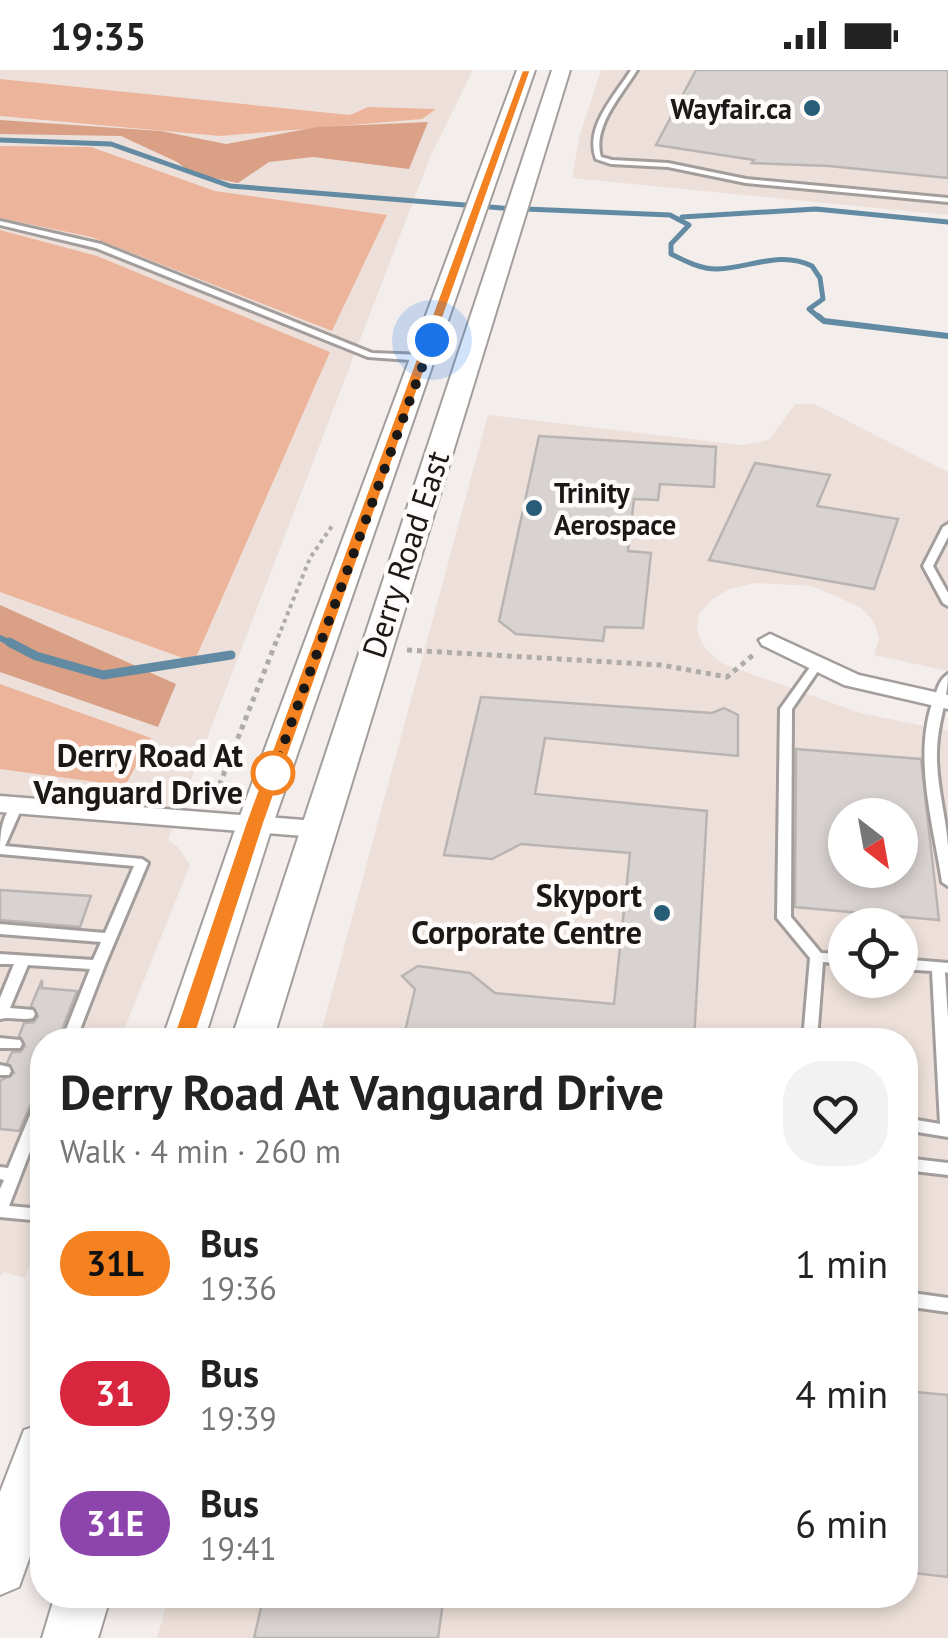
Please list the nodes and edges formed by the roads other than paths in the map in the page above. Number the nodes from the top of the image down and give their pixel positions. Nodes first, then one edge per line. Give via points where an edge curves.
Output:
1 (526, 70) edge
2 (561, 70) edge
3 (634, 70) edge
4 (948, 200) edge
5 (0, 222) edge
6 (425, 358) junction
7 (948, 527) edge
8 (948, 603) edge
9 (770, 640) road end
10 (817, 666) junction
11 (948, 678) edge
12 (942, 701) edge
13 (8, 804) edge
14 (255, 824) junction
15 (316, 829) junction
16 (0, 847) edge
17 (948, 882) edge
18 (0, 929) edge
19 (110, 938) junction
20 (817, 956) junction
21 (828, 957) edge
22 (0, 959) edge
23 (23, 960) junction
24 (98, 966) junction
25 (918, 966) edge
26 (943, 968) edge
27 (0, 1013) edge
28 (28, 1014) dead end
29 (70, 1028) edge
30 (187, 1028) edge
31 (256, 1028) edge
32 (811, 1028) edge
33 (30, 1124) edge
34 (918, 1126) edge
35 (948, 1130) edge
36 (918, 1166) edge
37 (948, 1169) edge
38 (7, 1174) edge
39 (0, 1209) edge
40 (30, 1213) edge
41 (918, 1301) edge
42 (948, 1305) edge
43 (30, 1482) edge
44 (0, 1568) edge
45 (80, 1608) edge
46 (70, 1638) edge

1 - 6 main road, Derry Road East
2 - 15 main road, Derry Road East
3 - 4 lane via 597,132 598,158 709,170 746,181
5 - 6 lane via 98,246 371,355
6 - 14 main road, Derry Road East
7 - 8 lane via 928,566
9 - 10 street
10 - 12 street
10 - 20 lane via 786,709 783,840 784,918
11 - 12 lane
12 - 17 lane via 928,744
13 - 14 street
13 - 16 lane
14 - 15 street
14 - 30 main road, Derry Road East
15 - 31 main road, Derry Road East
16 - 19 lane via 142,863
18 - 19 lane
19 - 24 lane
20 - 21 lane
20 - 32 lane
22 - 23 lane
23 - 24 lane
23 - 27 lane
24 - 29 lane
25 - 26 lane
26 - 35 lane
27 - 28 lane
33 - 38 lane
34 - 35 lane
36 - 37 lane
38 - 39 lane
39 - 40 lane
41 - 42 lane
43 - 44 main road
45 - 46 main road

